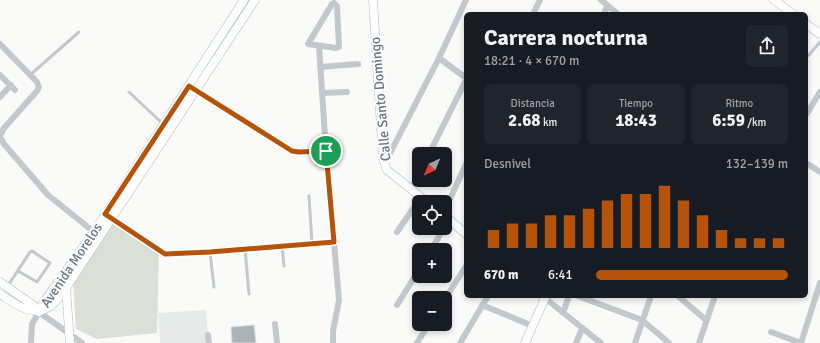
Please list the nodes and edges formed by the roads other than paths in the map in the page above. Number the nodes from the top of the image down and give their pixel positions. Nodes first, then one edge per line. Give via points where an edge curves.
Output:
1 (244, 0) edge
2 (255, 0) edge
3 (373, 0) edge
4 (466, 0) edge
5 (540, 0) edge
6 (601, 0) edge
7 (774, 0) edge
8 (607, 6) junction
9 (534, 12) edge
10 (605, 12) edge
11 (615, 12) edge
12 (790, 12) edge
13 (808, 25) edge
14 (79, 32) dead end
15 (820, 34) edge
16 (820, 42) edge
17 (0, 44) edge
18 (319, 46) junction
19 (808, 55) edge
20 (439, 58) junction
21 (358, 64) dead end
22 (320, 67) junction
23 (0, 75) edge
24 (30, 75) junction
25 (464, 77) edge
26 (464, 83) edge
27 (192, 88) junction
28 (129, 92) dead end
29 (347, 92) dead end
30 (820, 92) edge
31 (322, 93) junction
32 (0, 97) edge
33 (808, 112) edge
34 (164, 124) junction
35 (432, 147) edge
36 (326, 151) junction
37 (808, 164) edge
38 (384, 165) junction
39 (820, 172) edge
40 (464, 175) edge
41 (411, 189) joint
42 (419, 195) edge
43 (309, 196) dead end
44 (452, 197) edge
45 (412, 214) edge
46 (108, 216) junction
47 (452, 226) edge
48 (94, 232) junction
49 (397, 232) dead end
50 (464, 233) edge
51 (334, 242) junction
52 (312, 244) junction
53 (282, 246) junction
54 (246, 249) junction
55 (210, 252) junction
56 (284, 266) dead end
57 (464, 269) edge
58 (18, 271) junction
59 (412, 281) edge
60 (0, 282) edge
61 (820, 283) edge
62 (7, 287) junction
63 (214, 287) dead end
64 (66, 288) junction
65 (450, 291) edge
66 (0, 294) edge
67 (249, 294) dead end
68 (487, 298) edge
69 (543, 298) edge
70 (544, 298) edge
71 (568, 298) edge
72 (583, 298) edge
73 (649, 298) edge
74 (680, 298) edge
75 (714, 298) edge
76 (397, 305) dead end
77 (482, 305) junction
78 (39, 312) junction
79 (563, 313) junction
80 (642, 320) junction
81 (706, 320) junction
82 (275, 324) dead end
83 (533, 326) junction
84 (582, 329) junction
85 (425, 331) edge
86 (771, 332) dead end
87 (208, 335) dead end
88 (69, 339) edge
89 (463, 342) edge
90 (31, 343) edge
91 (82, 343) edge
92 (209, 343) edge
93 (277, 343) edge
94 (333, 343) edge
95 (417, 343) edge
96 (525, 343) edge
97 (576, 343) edge
98 (601, 343) edge
99 (635, 343) edge
100 (669, 343) edge
101 (699, 343) edge
102 (801, 343) edge

1 - 27 main road, Avenida Morelos
2 - 27 main road, Avenida Morelos
3 - 38 main road, Calle Santo Domingo
4 - 20 street
5 - 9 street
6 - 8 street
7 - 12 main road
8 - 10 street
8 - 11 street
13 - 15 main road
14 - 24 lane
16 - 19 lane
17 - 24 street
18 - 18 street via 339,47 337,6 334,3 308,41 310,45
18 - 22 street
20 - 25 street
20 - 38 street
21 - 22 street
22 - 31 street
23 - 32 street via 13,88
24 - 48 street via 39,87 0,136 48,195
26 - 35 street
27 - 34 main road, Avenida Morelos
27 - 36 street via 292,151
27 - 46 main road, Avenida Morelos
28 - 34 lane
29 - 31 street
30 - 33 street
31 - 36 street
34 - 46 main road, Avenida Morelos
36 - 51 street
37 - 39 street
38 - 41 main road, Calle Santo Domingo via 386,170
40 - 44 street
41 - 42 main road, Calle Santo Domingo
43 - 52 lane
45 - 49 street
46 - 48 main road, Avenida Morelos
46 - 55 street via 165,254
46 - 64 main road, Avenida Morelos
47 - 50 main road
48 - 78 main road, Avenida Morelos
51 - 52 street
51 - 94 street via 339,300
52 - 53 street
53 - 54 street
53 - 56 lane
54 - 55 street
54 - 67 lane
55 - 63 lane
57 - 65 street
58 - 58 lane via 37,282 50,263 32,251
58 - 62 lane
59 - 76 street
60 - 62 main road
61 - 102 street
62 - 78 main road
64 - 78 main road, Avenida Morelos via 50,307
64 - 88 main road
66 - 78 main road via 28,310
68 - 77 street
69 - 83 main road
70 - 79 street
71 - 79 street
72 - 80 street
73 - 80 street
74 - 81 street
75 - 81 street
77 - 83 street
77 - 89 street
78 - 88 street
78 - 90 street via 32,324
79 - 84 street
80 - 99 street
80 - 100 street
81 - 101 street
82 - 93 street
83 - 96 main road
84 - 97 street
84 - 98 street
85 - 95 street
86 - 102 street
87 - 92 street
88 - 91 street

